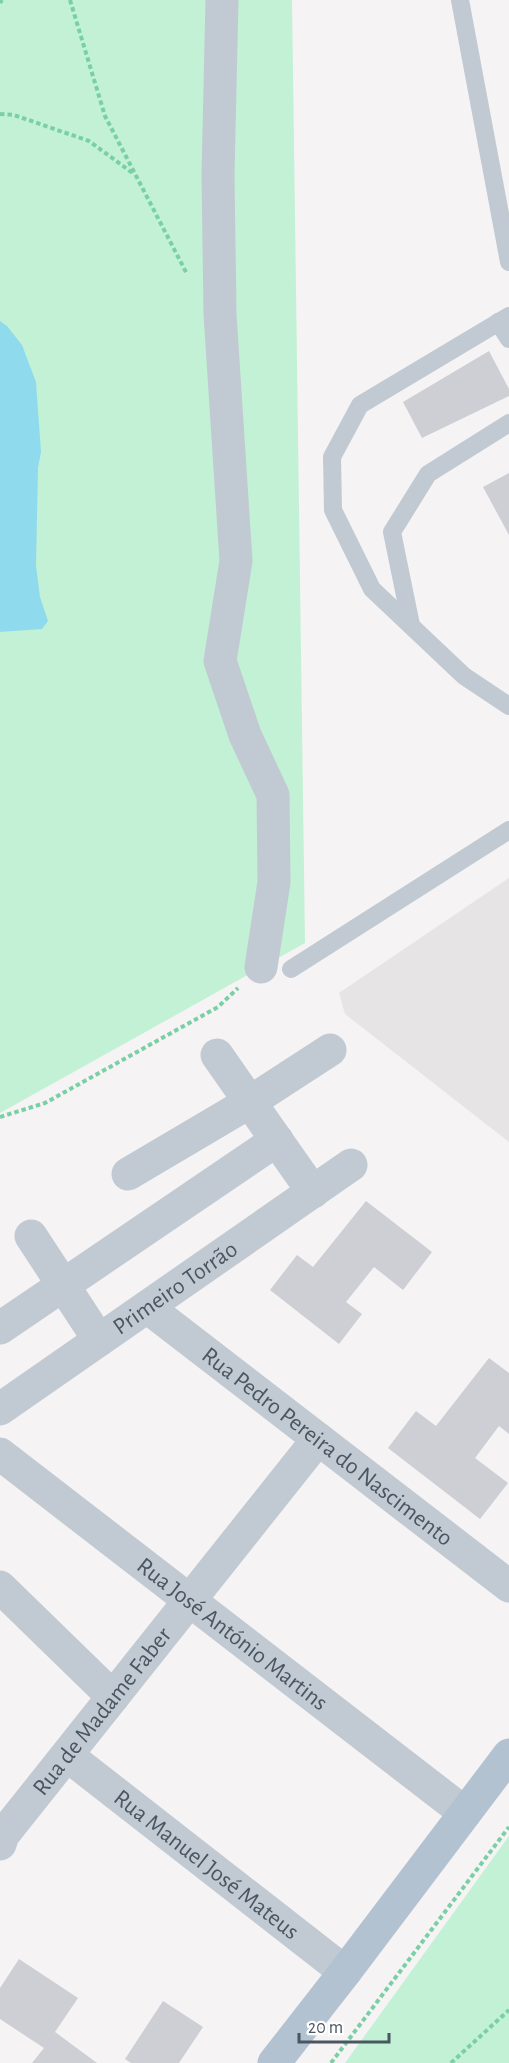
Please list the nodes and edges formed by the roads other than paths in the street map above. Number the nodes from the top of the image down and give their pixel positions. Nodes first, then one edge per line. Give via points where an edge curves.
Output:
1 (222, 0) edge
2 (460, 0) edge
3 (509, 262) edge
4 (503, 319) edge
5 (509, 339) edge
6 (509, 423) edge
7 (411, 625) junction
8 (509, 706) edge
9 (509, 830) edge
10 (276, 968) joint
11 (330, 1050) dead end
12 (217, 1055) dead end
13 (250, 1102) junction
14 (277, 1140) junction
15 (351, 1165) dead end
16 (128, 1174) dead end
17 (313, 1192) junction
18 (31, 1236) dead end
19 (63, 1285) junction
20 (147, 1307) junction
21 (0, 1328) edge
22 (99, 1340) junction
23 (0, 1409) edge
24 (318, 1439) junction
25 (0, 1454) edge
26 (509, 1586) edge
27 (0, 1587) edge
28 (191, 1600) junction
29 (113, 1697) junction
30 (509, 1755) edge
31 (68, 1756) junction
32 (465, 1812) junction
33 (0, 1844) edge
34 (345, 1972) junction
35 (274, 2063) edge

1 - 10 street via 220,314 237,561 220,662 245,735 273,795
2 - 3 lane
4 - 5 lane
4 - 7 lane via 360,405 332,457 333,510 372,589
6 - 7 lane via 428,474 392,532
7 - 8 lane via 464,676
9 - 10 lane
11 - 13 street
12 - 13 street
13 - 14 street
13 - 16 street
14 - 17 street
14 - 19 street
15 - 17 street, Primeiro Torrão
17 - 20 street, Primeiro Torrão
18 - 19 street
19 - 21 street
19 - 22 street
20 - 22 street, Primeiro Torrão
20 - 24 street, Rua Pedro Pereira do Nascimento
22 - 23 street, Primeiro Torrão
24 - 26 street, Rua Pedro Pereira do Nascimento
24 - 28 street, Rua de Madame Faber
25 - 28 street, Rua José António Martins
27 - 29 street
28 - 29 street, Rua de Madame Faber
28 - 32 street, Rua José António Martins
29 - 31 street, Rua de Madame Faber
30 - 32 main road
31 - 33 street, Rua de Madame Faber via 3,1835
31 - 34 street, Rua Manuel José Mateus
32 - 34 main road
34 - 35 main road

